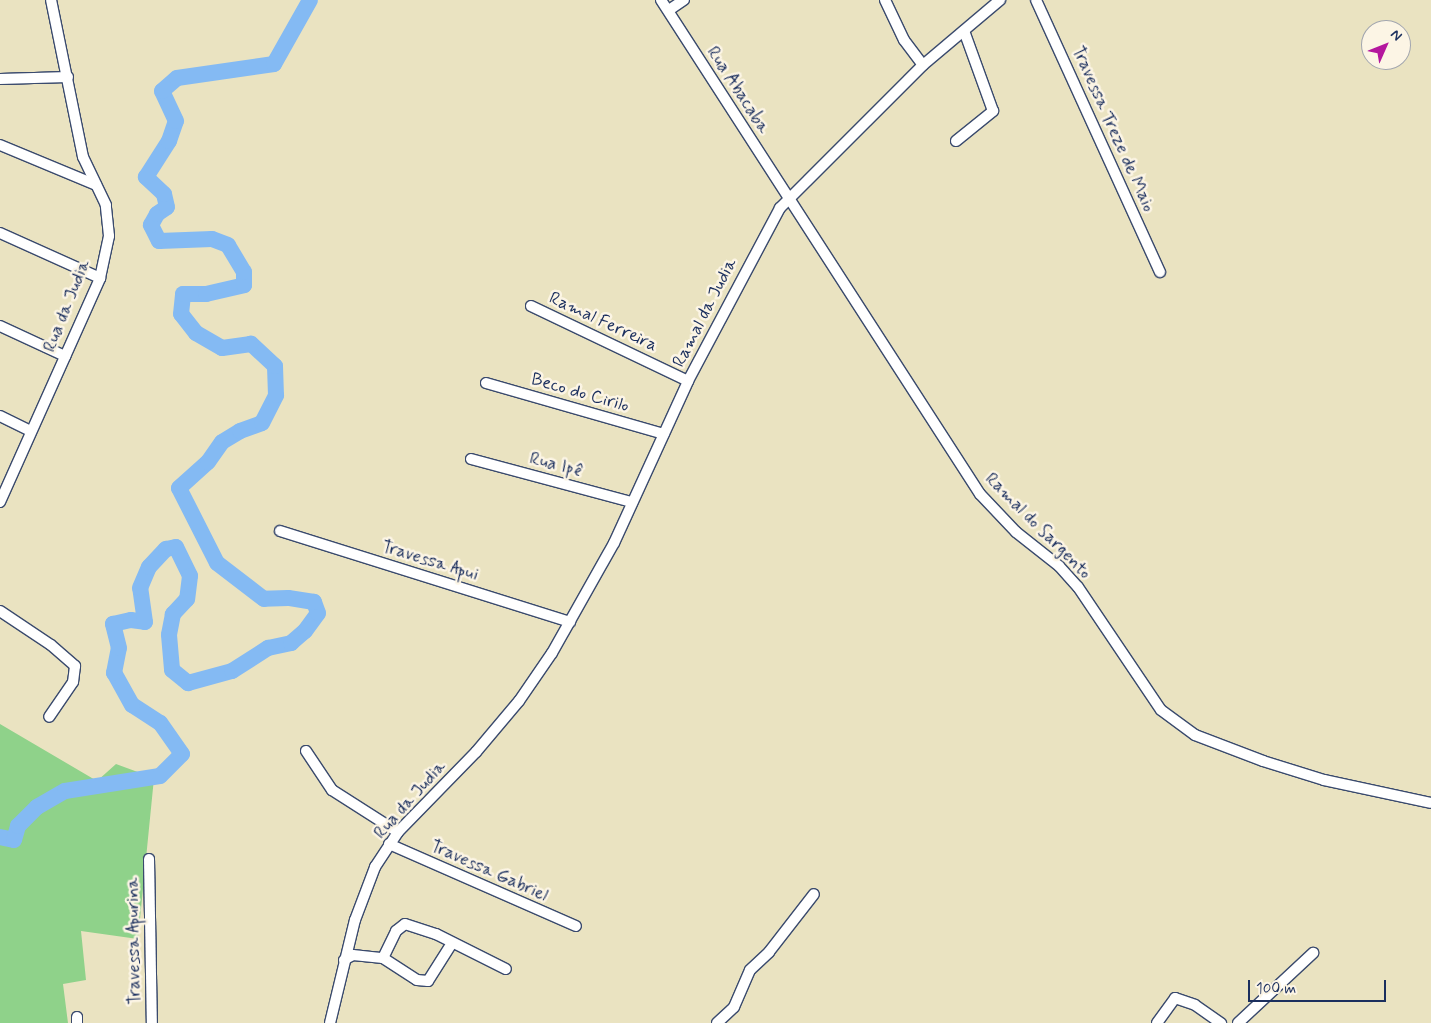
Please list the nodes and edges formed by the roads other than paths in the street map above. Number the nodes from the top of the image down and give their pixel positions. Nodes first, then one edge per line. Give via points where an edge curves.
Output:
1 (51, 0) edge
2 (661, 0) edge
3 (684, 0) edge
4 (885, 0) edge
5 (1000, 0) edge
6 (1036, 0) edge
7 (669, 10) junction
8 (964, 31) junction
9 (923, 65) junction
10 (68, 77) junction
11 (0, 79) edge
12 (956, 141) dead end
13 (0, 145) edge
14 (96, 185) junction
15 (789, 197) junction
16 (0, 233) edge
17 (1160, 272) dead end
18 (100, 278) junction
19 (531, 306) dead end
20 (0, 326) edge
21 (65, 356) junction
22 (688, 381) junction
23 (486, 383) dead end
24 (0, 416) edge
25 (31, 431) junction
26 (664, 434) junction
27 (471, 459) dead end
28 (0, 502) edge
29 (632, 502) junction
30 (280, 531) dead end
31 (0, 611) edge
32 (570, 622) junction
33 (519, 701) joint
34 (49, 717) dead end
35 (306, 751) dead end
36 (1431, 803) edge
37 (398, 832) junction
38 (389, 844) junction
39 (149, 859) dead end
40 (814, 894) dead end
41 (576, 926) dead end
42 (452, 943) junction
43 (1313, 953) dead end
44 (383, 958) junction
45 (344, 960) junction
46 (506, 969) dead end
47 (152, 1023) edge
48 (330, 1023) edge
49 (717, 1023) edge
50 (1157, 1023) edge
51 (1220, 1023) edge
52 (1238, 1023) edge

1 - 10 street, Rua da Judia
2 - 7 street, Rua Abacaba
3 - 7 street
4 - 9 street via 904,40
5 - 8 street, Ramal da Judia
6 - 17 street, Travessa Treze de Maio
7 - 15 street, Rua Abacaba via 726,104
8 - 9 street, Ramal da Judia
8 - 12 street via 993,111
9 - 15 street, Ramal da Judia
10 - 11 street
10 - 14 street, Rua da Judia via 83,157
13 - 14 street
14 - 18 street, Rua da Judia via 110,223
15 - 22 street, Ramal da Judia via 762,238
15 - 36 street, Ramal do Sargento via 980,494 1016,532 1059,566 1078,587 1162,710 1195,735 1263,761 1324,780
16 - 18 street
18 - 21 street, Rua da Judia
19 - 22 street, Ramal Ferreira
20 - 21 street
21 - 25 street, Rua da Judia
22 - 26 street, Ramal da Judia
23 - 26 street, Beco do Cirilo
24 - 25 street
25 - 28 street, Rua da Judia
26 - 29 street, Ramal da Judia
27 - 29 street, Rua Ipê
29 - 32 street, Ramal da Judia via 614,543
30 - 32 street, Travessa Apui
31 - 34 street via 75,666 73,682
32 - 33 street, Ramal da Judia
33 - 37 street, Rua da Judia via 476,752
35 - 37 street via 332,790
37 - 38 street, Rua da Judia
38 - 41 street, Travessa Gabriel
38 - 45 street, Rua da Judia via 375,867 354,920
39 - 47 street, Travessa Apurina
40 - 49 street via 769,952 750,970 734,1007
42 - 44 street via 405,924 396,931
42 - 44 street via 428,981 417,980
42 - 46 street
43 - 52 street
44 - 45 street via 353,955
45 - 48 street, Rua da Judia
50 - 51 street via 1175,998 1195,1005

